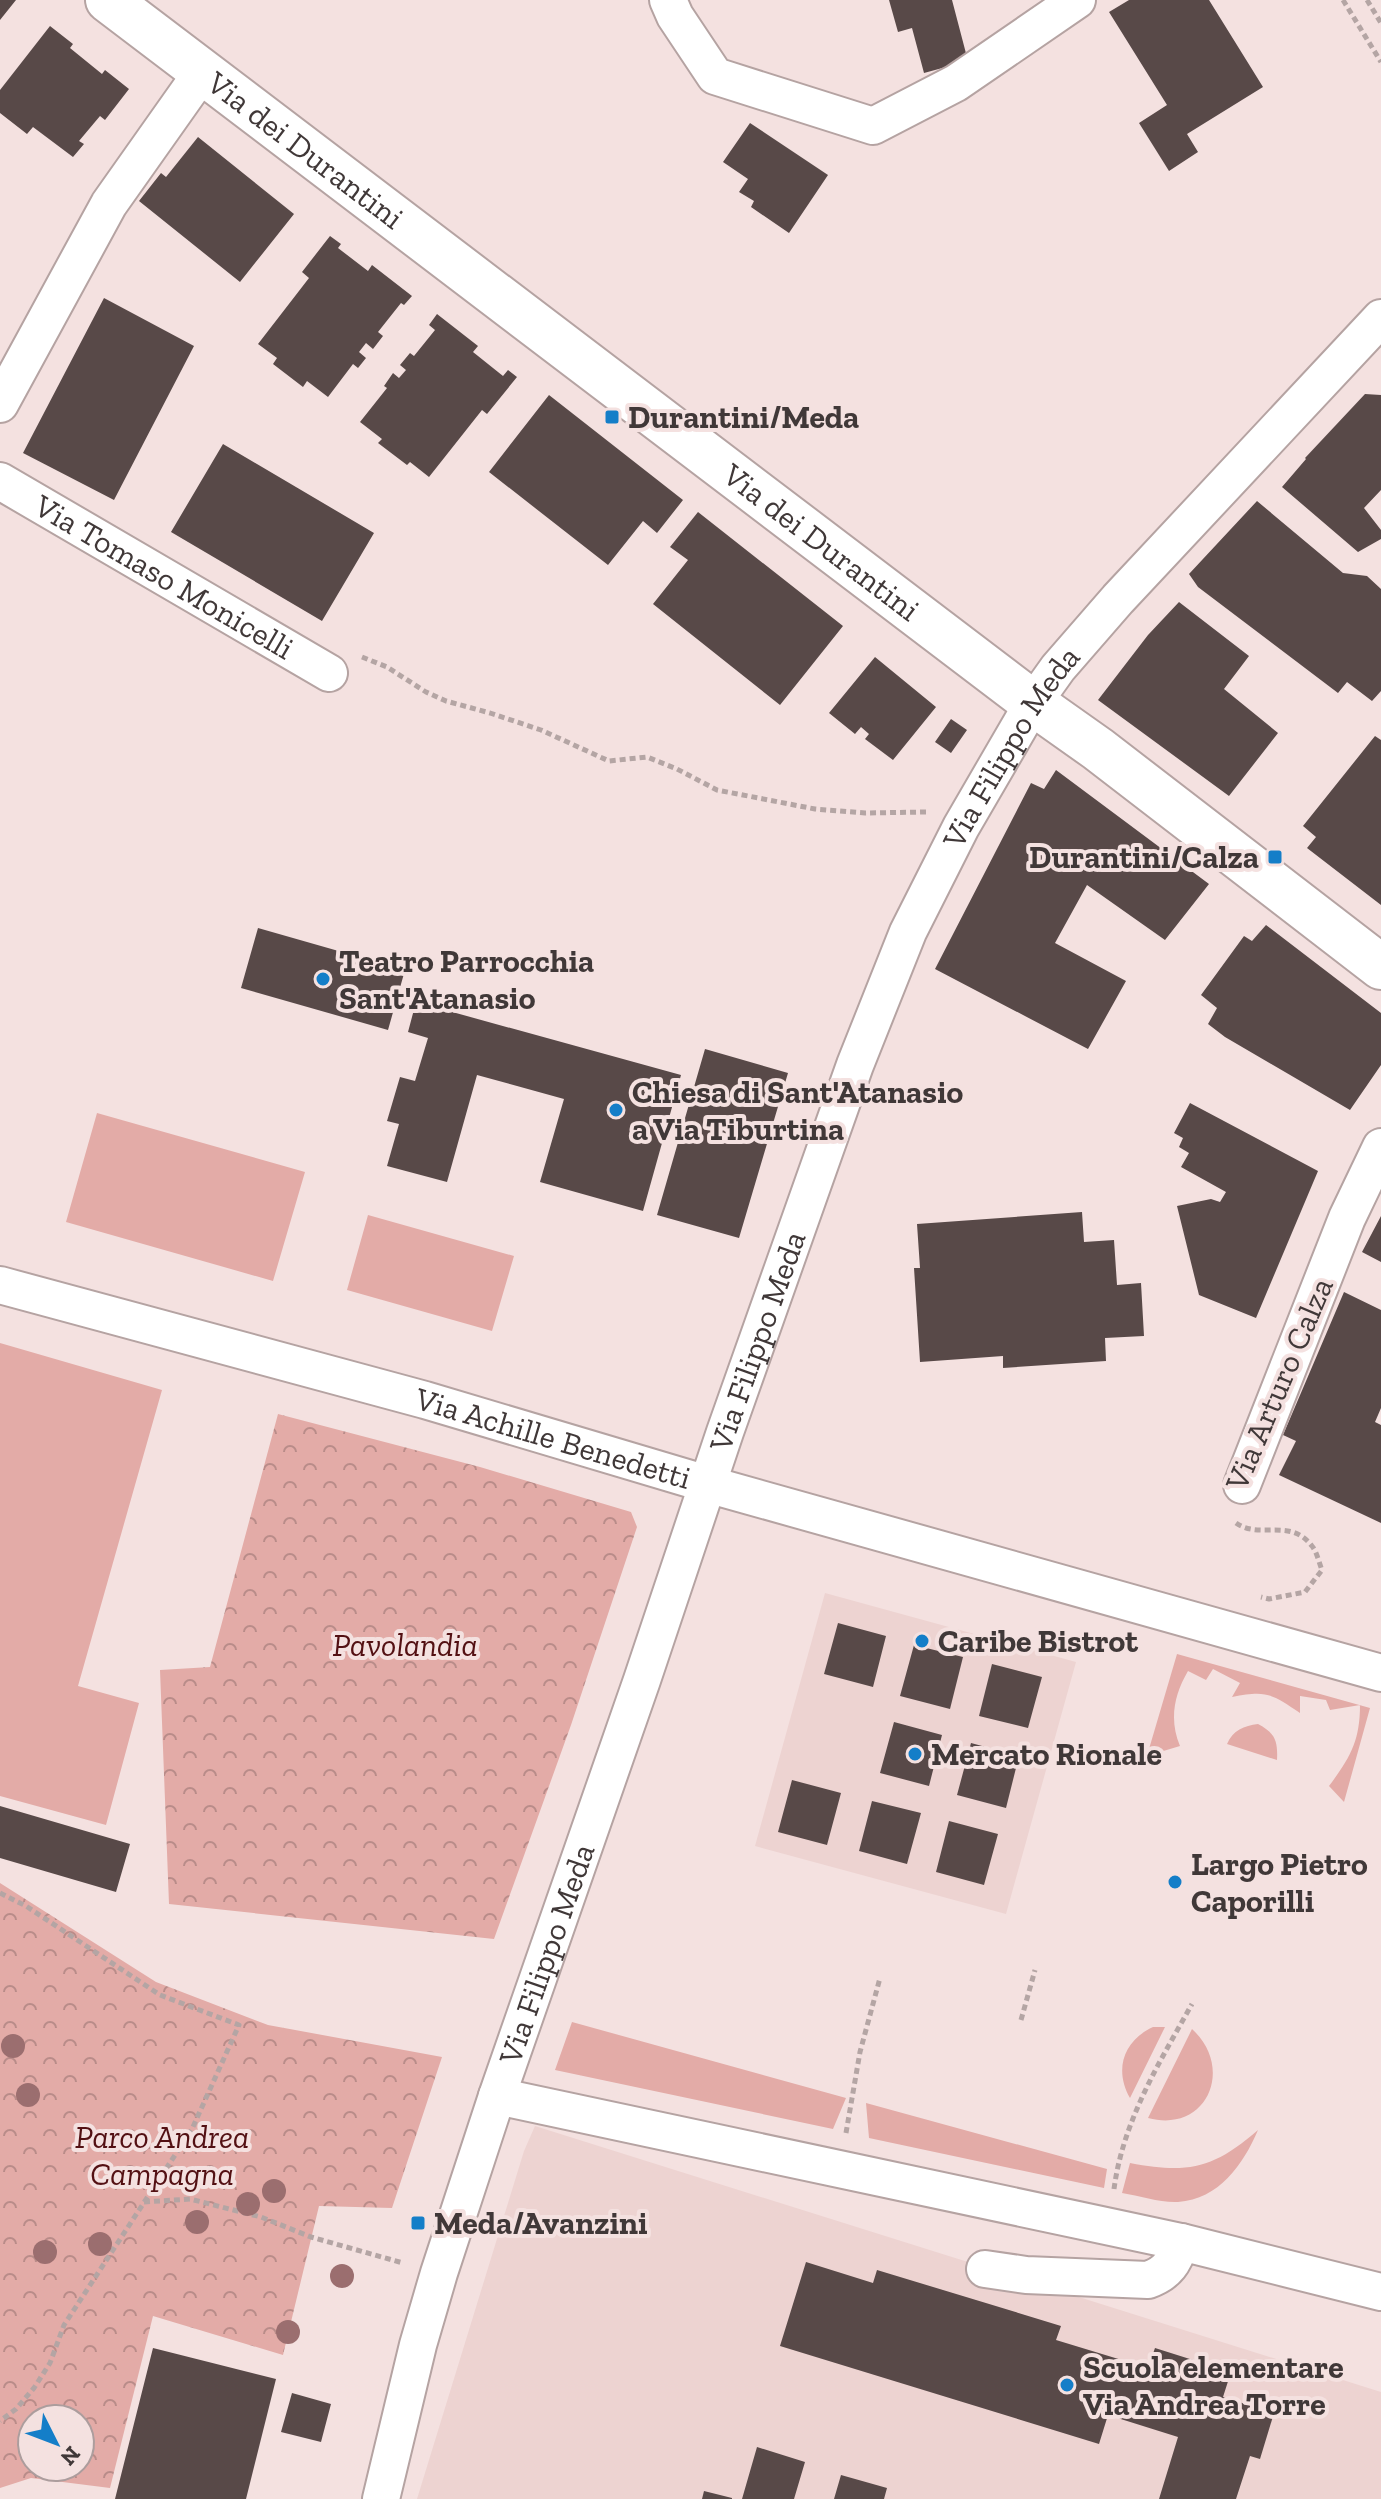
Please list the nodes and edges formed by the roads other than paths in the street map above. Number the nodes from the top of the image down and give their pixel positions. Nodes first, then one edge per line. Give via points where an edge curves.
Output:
1 (108, 0) edge
2 (668, 0) edge
3 (1077, 0) edge
4 (203, 71) junction
5 (1381, 318) edge
6 (0, 404) edge
7 (0, 481) edge
8 (329, 673) road end
9 (1033, 703) junction
10 (1381, 967) edge
11 (1381, 1147) edge
12 (0, 1285) edge
13 (707, 1484) junction
14 (1242, 1485) road end
15 (1381, 1673) edge
16 (497, 2096) junction
17 (1181, 2242) junction
18 (985, 2269) dead end
19 (1381, 2292) edge
20 (381, 2499) edge

1 - 4 street, Via dei Durantini
2 - 3 street via 715,76 873,126 956,83
4 - 6 street via 109,204
4 - 9 street, Via dei Durantini
5 - 9 street, Via Filippo Meda via 1118,599
7 - 8 street, Via Tomaso Monicelli
9 - 10 street, Via dei Durantini
9 - 13 street, Via Filippo Meda via 908,932 855,1065
11 - 14 street, Via Arturo Calza via 1347,1218
12 - 13 street, Via Achille Benedetti via 425,1400
13 - 15 street, Via Achille Benedetti
13 - 16 street, Via Filippo Meda
16 - 17 street
16 - 20 street, Via Filippo Meda via 418,2345
17 - 18 street via 1175,2261 1148,2280
17 - 19 street

